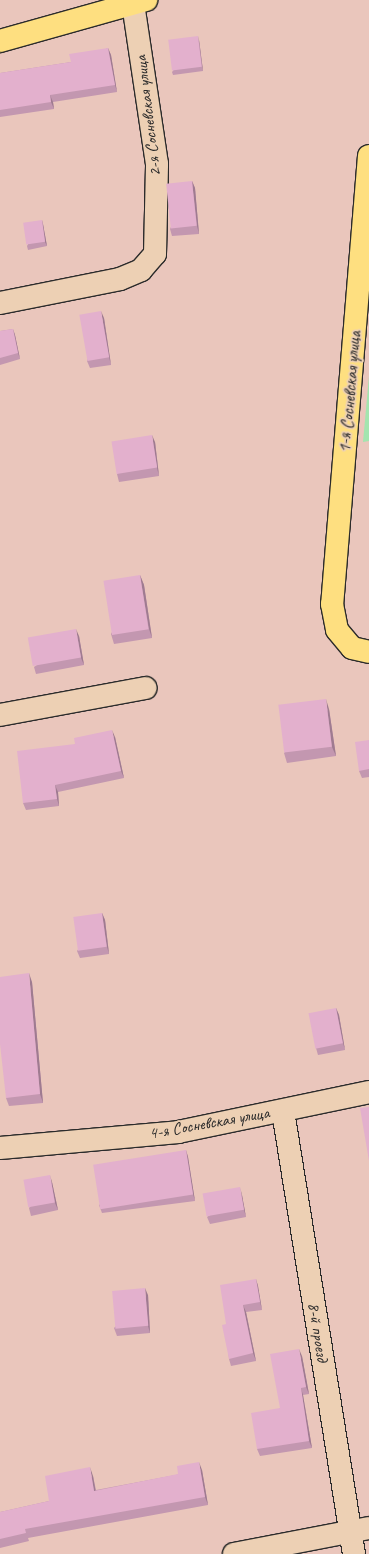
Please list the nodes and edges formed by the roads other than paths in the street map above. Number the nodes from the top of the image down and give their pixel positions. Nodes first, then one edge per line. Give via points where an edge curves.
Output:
1 (140, 2) edge
2 (0, 41) edge
3 (369, 156) edge
4 (0, 304) edge
5 (369, 652) edge
6 (146, 688) dead end
7 (0, 715) edge
8 (369, 1092) edge
9 (283, 1111) junction
10 (0, 1148) edge
11 (359, 1530) edge
12 (234, 1554) edge
13 (354, 1554) edge

1 - 2 main road
1 - 4 street, 2-я Сосневская улица via 157,164 155,254 141,270 120,280
3 - 5 main road, 1-я Сосневская улица via 332,604 337,630 352,648
6 - 7 street
8 - 9 street, 4-я Сосневская улица
9 - 10 street, 4-я Сосневская улица via 178,1132 36,1142
9 - 11 street, 8-й проезд
11 - 12 street
11 - 13 street, 8-й проезд

